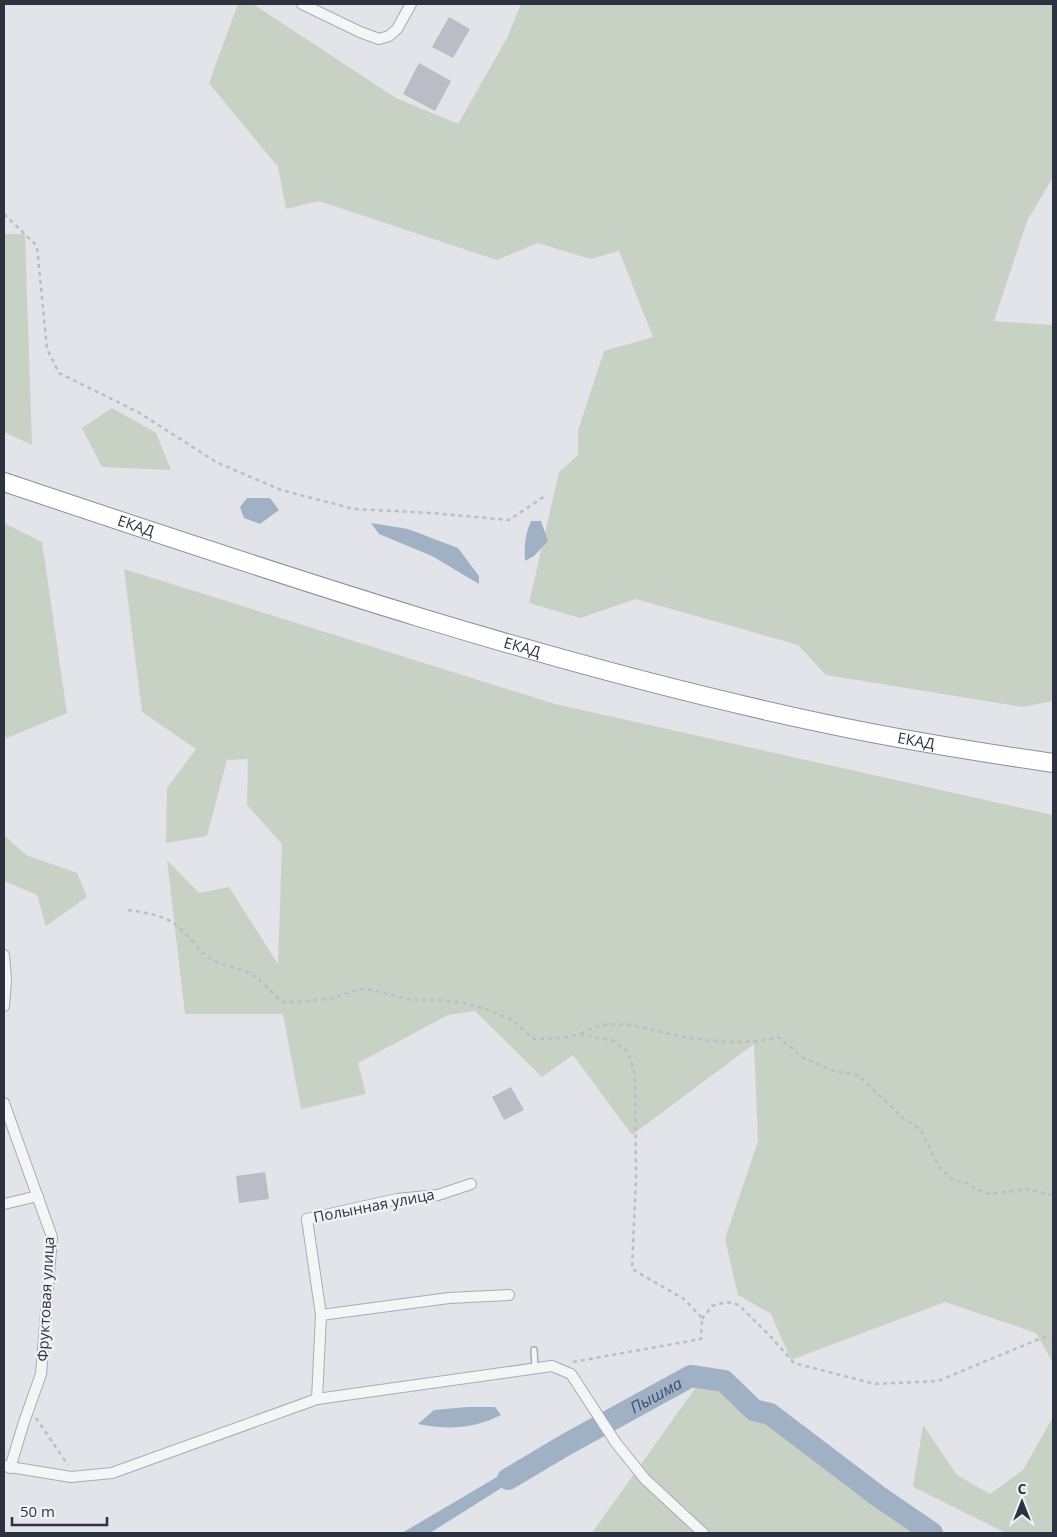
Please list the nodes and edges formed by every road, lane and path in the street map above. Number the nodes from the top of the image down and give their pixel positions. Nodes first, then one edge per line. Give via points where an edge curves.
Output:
1 (302, 4) edge
2 (411, 4) edge
3 (4, 214) edge
4 (4, 482) edge
5 (545, 496) dead end
6 (1053, 763) edge
7 (128, 910) dead end
8 (4, 955) edge
9 (4, 1006) edge
10 (580, 1034) junction
11 (4, 1103) edge
12 (471, 1184) dead end
13 (1053, 1195) edge
14 (38, 1196) junction
15 (4, 1204) edge
16 (509, 1295) dead end
17 (321, 1315) junction
18 (702, 1320) junction
19 (1053, 1339) edge
20 (534, 1350) dead end
21 (552, 1366) junction
22 (535, 1368) junction
23 (317, 1399) junction
24 (28, 1410) junction
25 (7, 1467) edge
26 (75, 1477) junction
27 (703, 1533) edge

1 - 2 street via 379,39 397,29
3 - 5 path via 37,246 47,349 59,373 138,412 216,462 281,490 354,509 509,520
4 - 6 highway, ЕКАД via 400,612 610,672 827,724
7 - 10 path via 174,923 208,956 222,965 247,972 282,1002 333,998 360,989 372,990 411,1000 442,1000 486,1009 512,1020 534,1039
8 - 9 street
10 - 13 path via 598,1026 624,1025 689,1038 740,1042 778,1037 801,1057 834,1071 858,1074 903,1118 921,1130 939,1167 954,1181 968,1183 990,1194 1026,1189
10 - 18 path via 613,1041 628,1052 635,1075 636,1178 632,1269 684,1299
11 - 14 street, Фруктовая улица
12 - 17 street, Полынная улица via 438,1195 397,1199 306,1219
14 - 15 street
14 - 24 street, Фруктовая улица via 52,1237 41,1374
16 - 17 street via 449,1298
17 - 23 street, Полынная улица
18 - 19 path via 712,1306 727,1302 739,1305 794,1364 875,1384 938,1382 1044,1337
18 - 21 path via 701,1339
20 - 22 lane
21 - 22 street
21 - 27 street via 571,1374 616,1443 645,1479
22 - 23 street
23 - 26 street via 112,1473
24 - 25 street, Фруктовая улица
24 - 26 path
25 - 26 street

